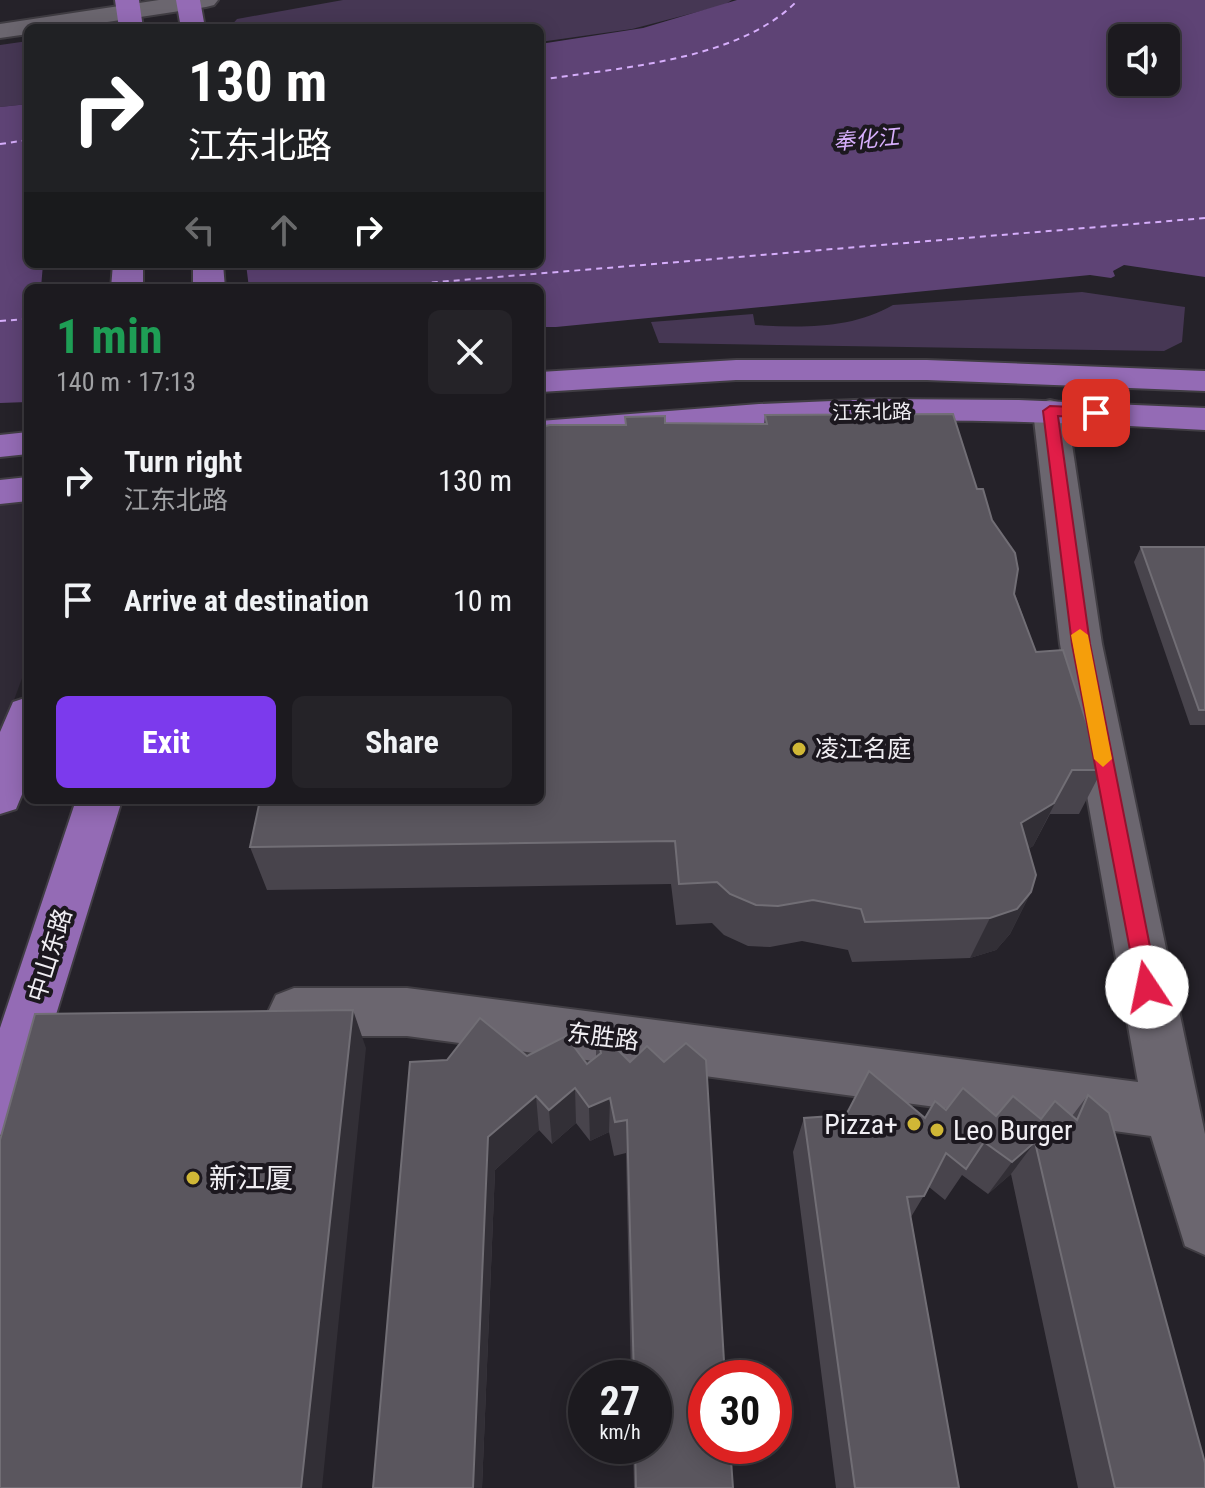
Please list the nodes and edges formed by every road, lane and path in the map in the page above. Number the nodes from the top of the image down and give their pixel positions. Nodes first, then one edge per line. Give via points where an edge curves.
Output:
1 (60, 0) edge
2 (194, 1) edge
3 (0, 9) edge
4 (129, 13) edge
5 (50, 24) edge
6 (193, 24) edge
7 (24, 28) edge
8 (0, 31) edge
9 (1205, 381) edge
10 (544, 382) edge
11 (1050, 411) junction
12 (1205, 419) edge
13 (544, 432) edge
14 (24, 443) edge
15 (0, 446) edge
16 (24, 489) edge
17 (0, 492) edge
18 (24, 726) edge
19 (0, 796) edge
20 (98, 804) edge
21 (250, 1013) edge
22 (0, 1109) edge
23 (1171, 1112) junction
24 (1205, 1226) edge

1 - 3 street
2 - 4 street
2 - 6 main road
4 - 5 street
7 - 8 street
9 - 10 main road, 江东北路 via 942,370 736,370
11 - 12 main road, 江东北路
11 - 13 main road, 江东北路 via 835,411
11 - 23 street via 1081,644
14 - 15 main road
16 - 17 main road
18 - 19 main road
20 - 22 main road, 中山东路 via 55,1014
21 - 23 street, 东胜路 via 407,1012
23 - 24 street

